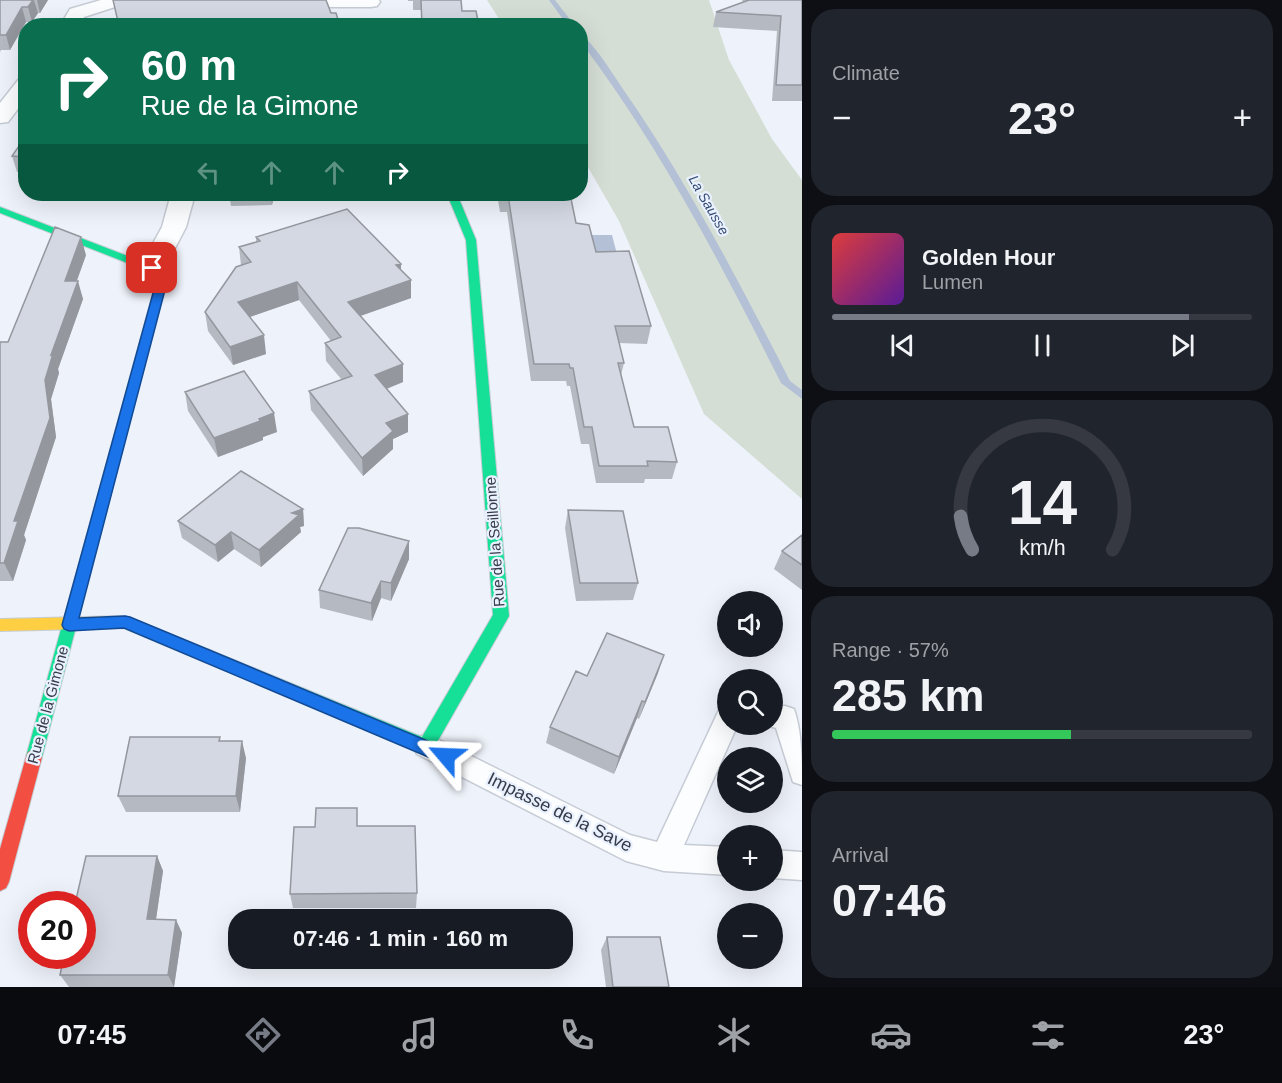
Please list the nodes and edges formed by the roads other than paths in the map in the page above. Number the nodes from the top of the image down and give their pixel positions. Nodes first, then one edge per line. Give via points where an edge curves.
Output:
1 (172, 2) edge
2 (266, 2) edge
3 (373, 7) edge
4 (75, 18) edge
5 (18, 93) edge
6 (0, 117) edge
7 (181, 201) edge
8 (456, 201) edge
9 (0, 210) edge
10 (152, 268) junction
11 (0, 625) edge
12 (69, 625) junction
13 (783, 717) edge
14 (720, 735) edge
15 (426, 746) junction
16 (802, 773) edge
17 (664, 857) junction
18 (717, 860) edge
19 (783, 865) edge
20 (802, 866) edge
21 (0, 882) edge

1 - 4 street via 114,2
2 - 3 street
5 - 6 street
7 - 10 street via 174,227
8 - 15 street, Rue de la Seillonne via 471,240 501,616
9 - 10 street
10 - 12 street, Rue de la Gimone via 160,286
11 - 12 street
12 - 15 street via 125,622
12 - 21 street, Rue de la Gimone
13 - 16 lane
14 - 17 lane
15 - 17 lane, Impasse de la Save via 626,848
17 - 18 lane, Impasse de la Save
19 - 20 lane

